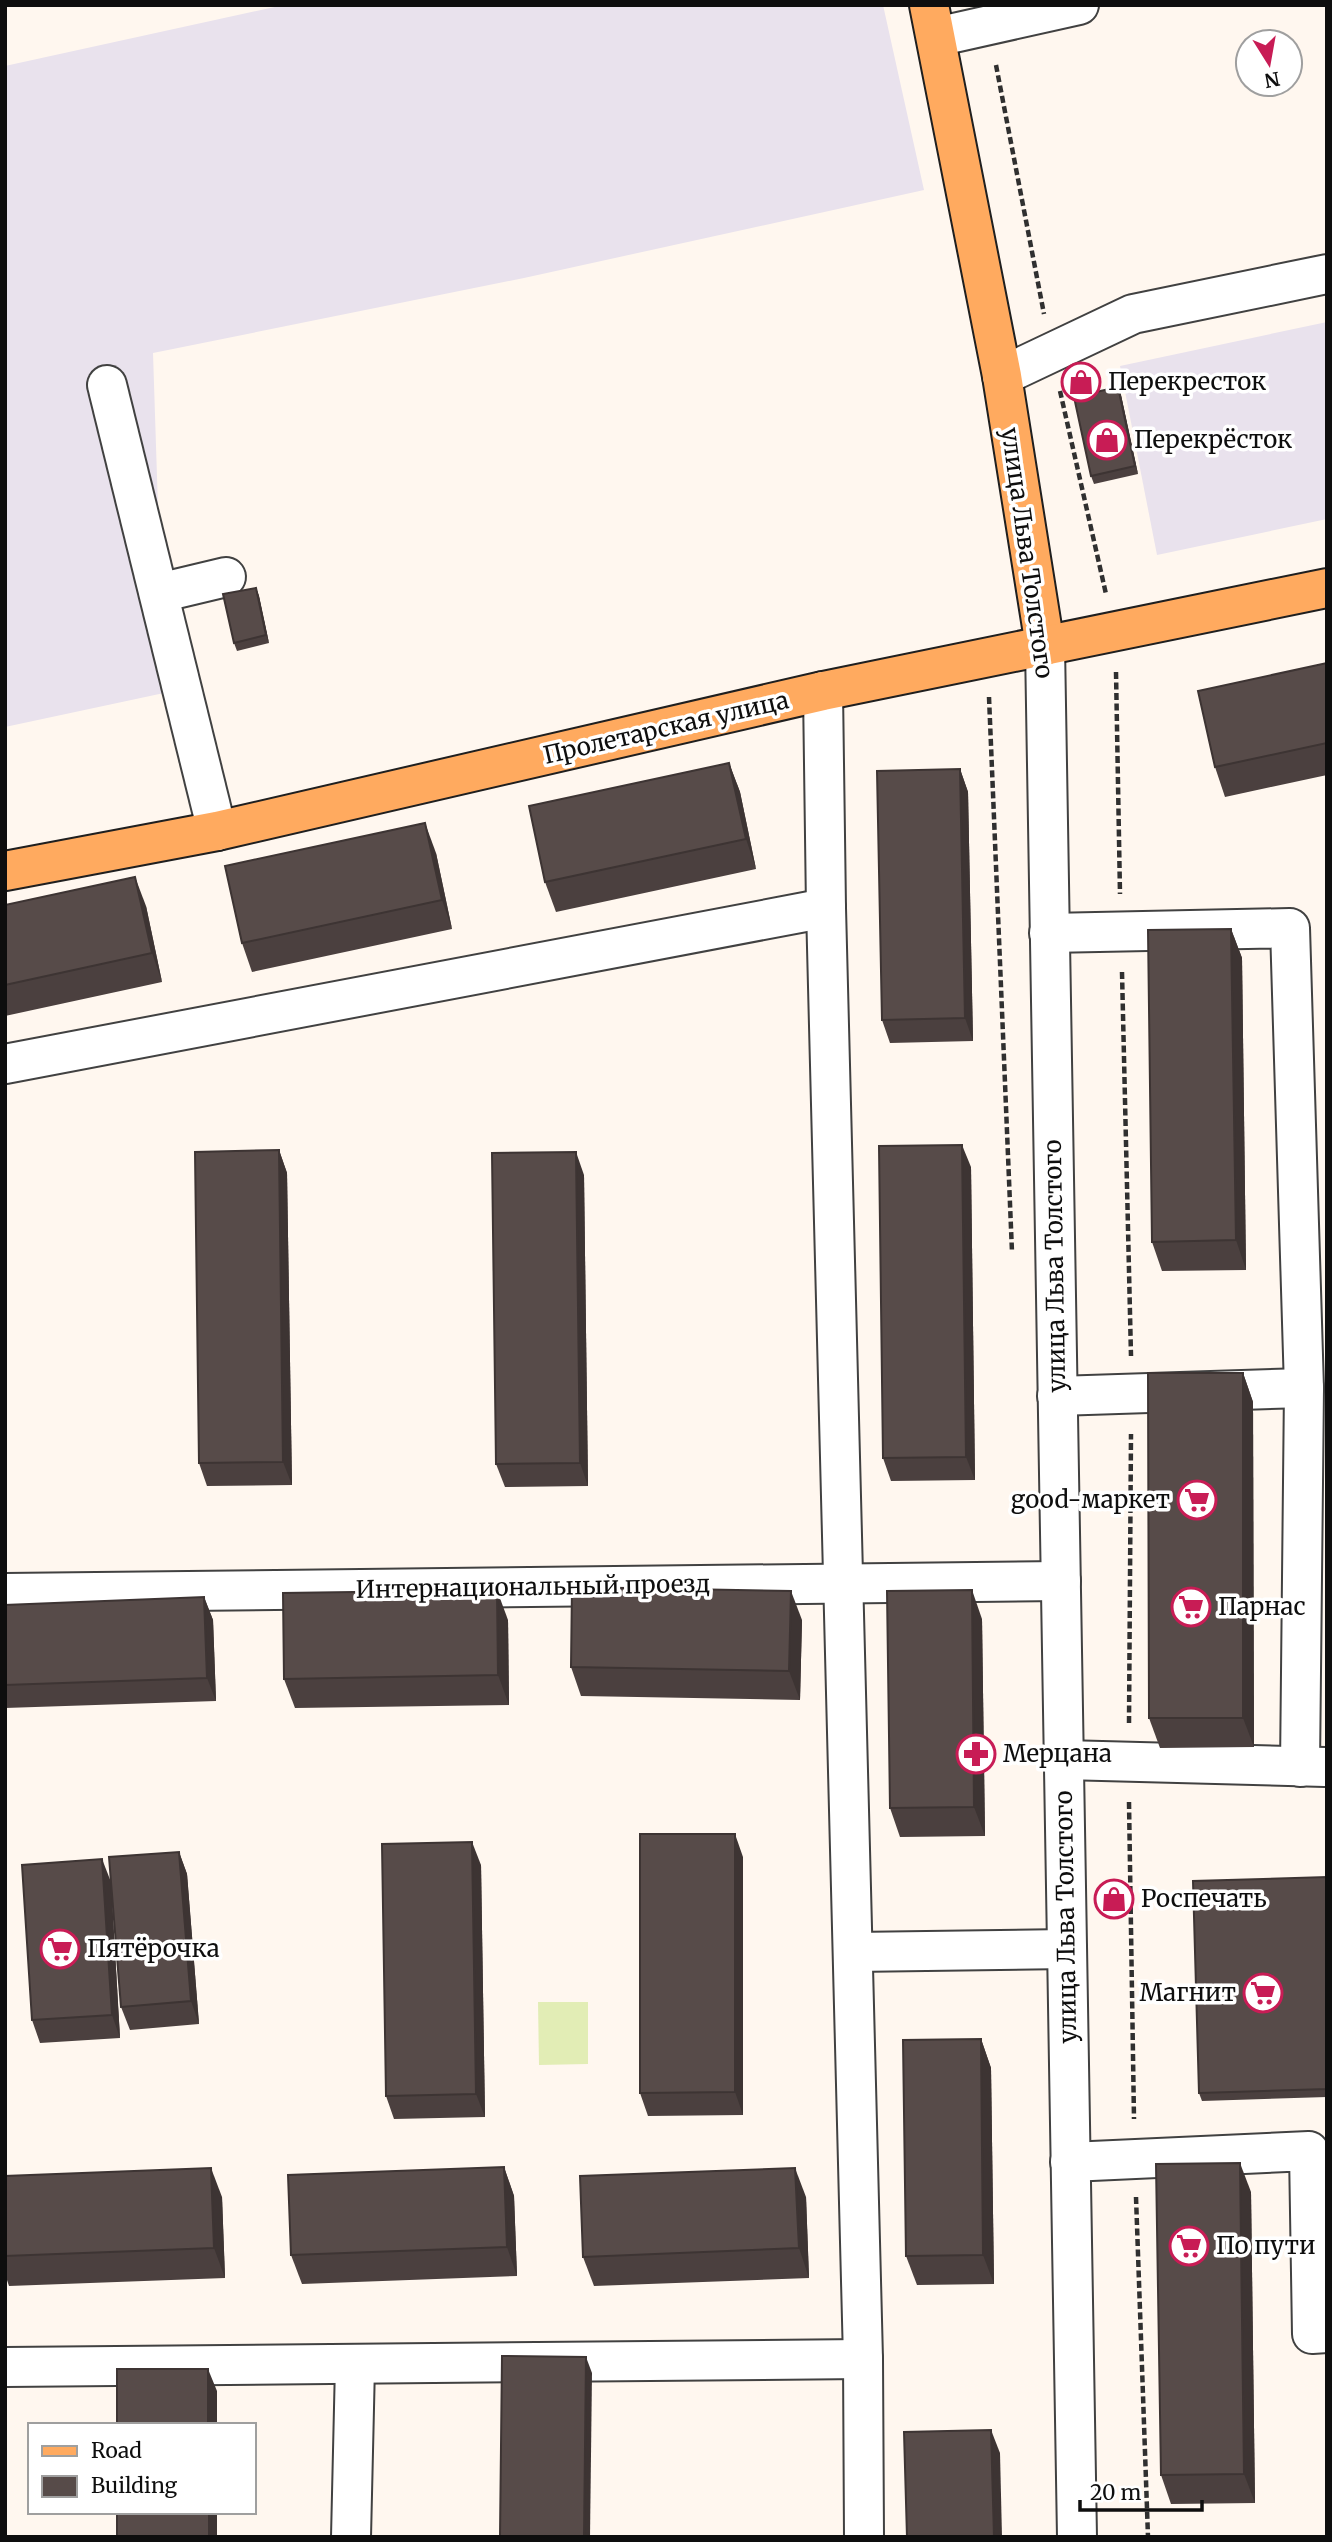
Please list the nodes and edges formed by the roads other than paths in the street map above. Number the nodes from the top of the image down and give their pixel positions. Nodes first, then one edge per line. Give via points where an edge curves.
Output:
1 (1079, 5) edge
2 (933, 21) edge
3 (1327, 274) edge
4 (1002, 376) junction
5 (107, 385) dead end
6 (226, 577) dead end
7 (1327, 588) edge
8 (159, 593) junction
9 (1045, 646) junction
10 (823, 691) junction
11 (217, 831) junction
12 (5, 871) edge
13 (826, 908) junction
14 (1049, 933) junction
15 (5, 1063) edge
16 (1304, 1388) junction
17 (1057, 1396) junction
18 (1061, 1581) junction
19 (844, 1584) junction
20 (5, 1593) edge
21 (1064, 1760) junction
22 (1313, 1767) edge
23 (1067, 1949) junction
24 (853, 1952) junction
25 (1070, 2162) junction
26 (1327, 2333) edge
27 (863, 2359) junction
28 (355, 2365) junction
29 (5, 2367) edge
30 (351, 2537) edge
31 (864, 2537) edge
32 (1077, 2537) edge

1 - 2 street
2 - 4 main road, улица Льва Толстого
3 - 4 street via 1133,314
4 - 9 main road, улица Льва Толстого
5 - 8 street
6 - 8 street
7 - 9 main road, Пролетарская улица
8 - 11 street
9 - 10 main road, Пролетарская улица
9 - 14 street, улица Льва Толстого
10 - 11 main road, Пролетарская улица
10 - 13 street
11 - 12 main road, Пролетарская улица
13 - 15 street
13 - 19 street
14 - 16 street via 1290,928
14 - 17 street, улица Льва Толстого
16 - 17 street
16 - 22 street
17 - 18 street, улица Льва Толстого
18 - 19 street, Интернациональный проезд
18 - 21 street, улица Льва Толстого
19 - 20 street, Интернациональный проезд
19 - 24 street
21 - 22 street
21 - 23 street, улица Льва Толстого
23 - 24 street
23 - 25 street, улица Льва Толстого
24 - 27 street
25 - 26 street via 1310,2151 1312,2334
25 - 32 street, улица Льва Толстого
27 - 28 street
27 - 31 street
28 - 29 street
28 - 30 street

